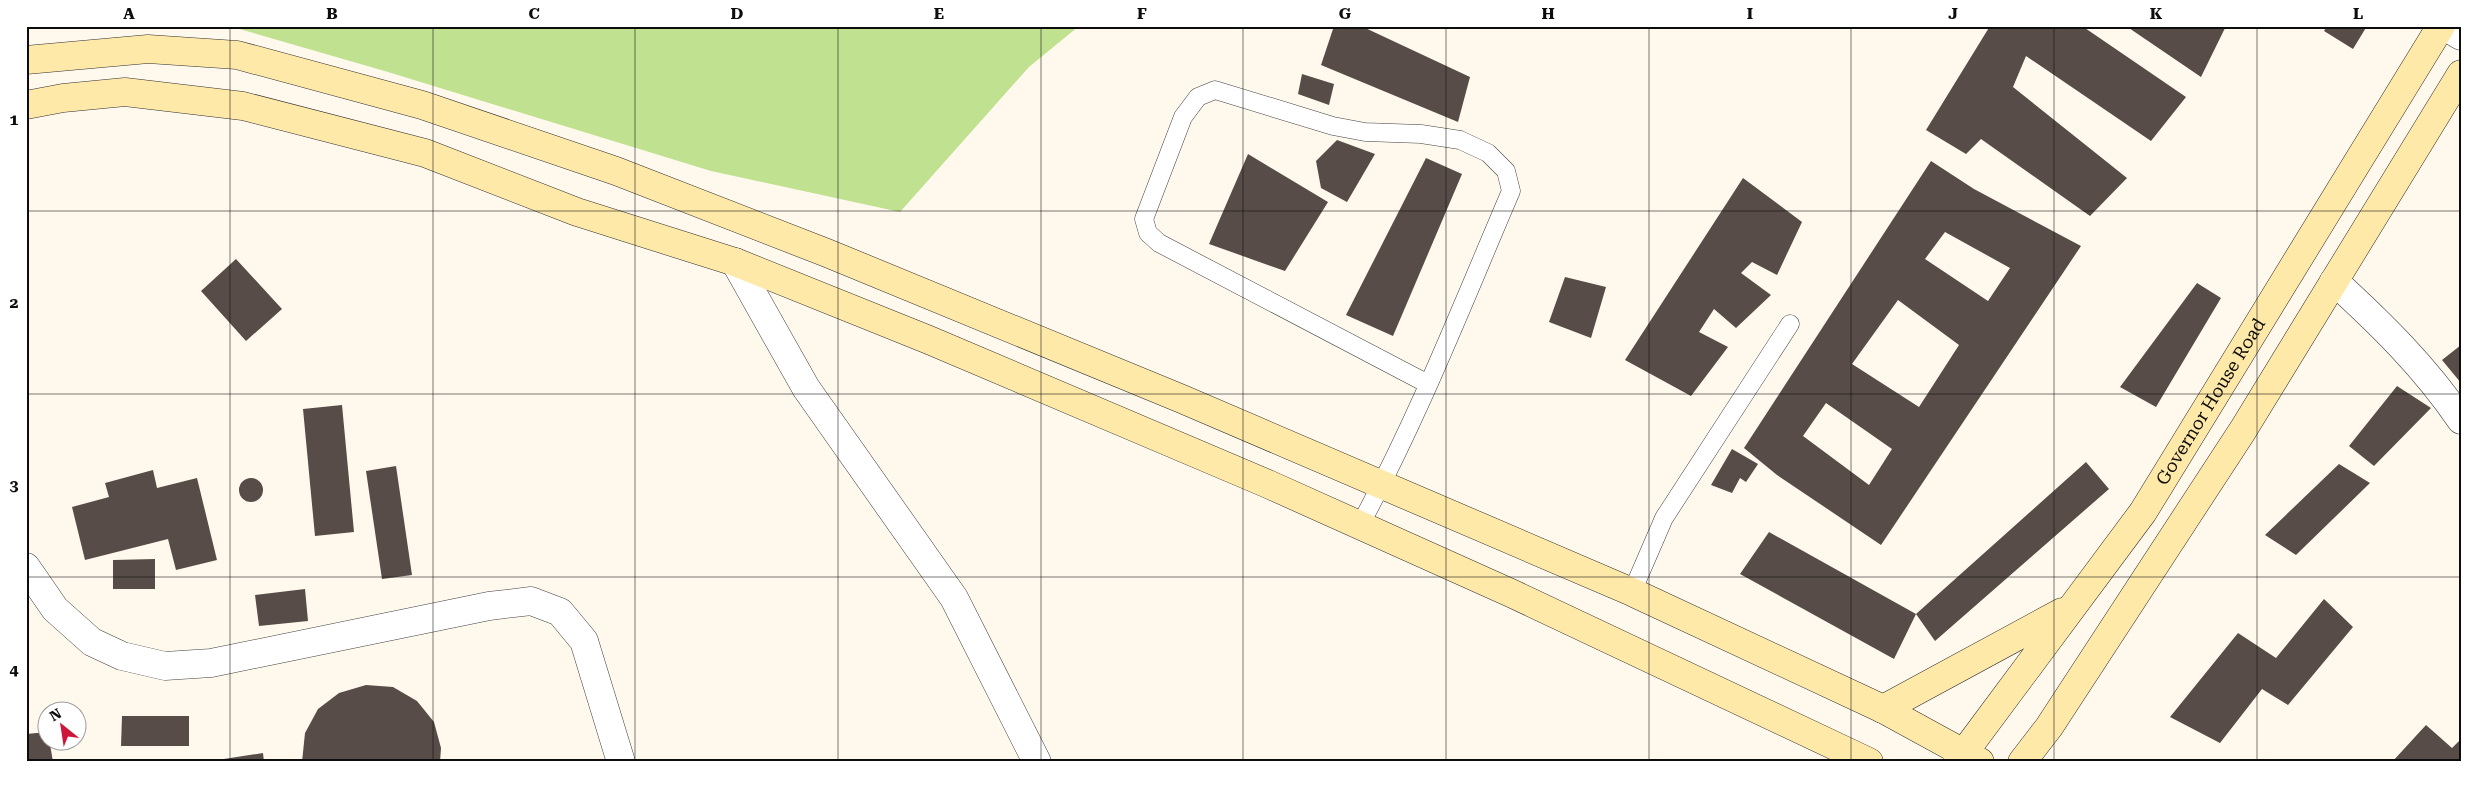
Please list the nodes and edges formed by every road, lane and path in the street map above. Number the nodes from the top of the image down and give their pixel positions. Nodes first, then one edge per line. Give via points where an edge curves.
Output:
1 (2442, 26) edge
2 (2461, 36) edge
3 (26, 60) edge
4 (2461, 74) edge
5 (26, 105) edge
6 (735, 262) junction
7 (2334, 281) junction
8 (1790, 324) dead end
9 (1428, 384) junction
10 (2461, 420) edge
11 (1382, 484) junction
12 (1360, 525) junction
13 (26, 567) edge
14 (1632, 592) junction
15 (2070, 608) junction
16 (1882, 709) junction
17 (1840, 755) edge
18 (1967, 759) edge
19 (621, 762) edge
20 (1037, 762) edge
21 (1869, 762) edge
22 (2022, 762) edge

1 - 2 street
1 - 15 street, Governor House Road via 2143,512
3 - 11 street via 148,49 237,55 422,105 616,171 827,253
4 - 7 street
5 - 6 street via 125,92 242,106 425,153 577,212
6 - 12 street via 930,340
6 - 20 street via 806,388 954,598
7 - 10 street via 2390,333 2441,390
7 - 22 street via 2243,430 2049,728
8 - 14 lane via 1664,518
9 - 9 lane via 1159,243 1148,233 1144,219 1183,117 1198,97 1215,90 1333,126 1460,140 1488,153 1506,171 1511,191
9 - 11 lane
11 - 12 lane
11 - 14 street
12 - 17 street via 1513,594
13 - 19 street via 55,609 92,642 122,656 165,666 211,663 489,606 530,601 560,612 584,641
14 - 16 street
15 - 16 street
15 - 18 street, Governor House Road
16 - 18 street
17 - 21 street

